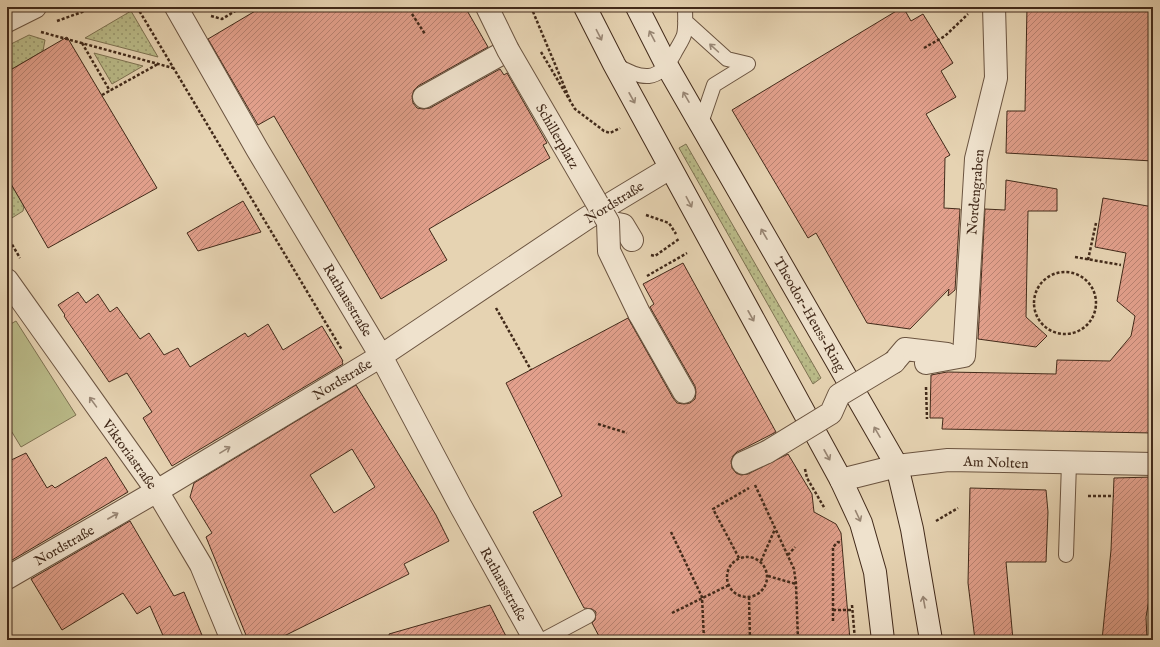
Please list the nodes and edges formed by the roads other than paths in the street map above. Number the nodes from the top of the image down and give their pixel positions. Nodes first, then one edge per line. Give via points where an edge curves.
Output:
1 (35, 7) edge
2 (176, 7) edge
3 (487, 7) edge
4 (585, 7) edge
5 (637, 7) edge
6 (685, 7) edge
7 (994, 7) edge
8 (7, 21) edge
9 (685, 21) junction
10 (501, 54) junction
11 (614, 64) junction
12 (667, 66) junction
13 (424, 97) dead end
14 (701, 123) junction
15 (670, 168) junction
16 (608, 222) junction
17 (632, 240) dead end
18 (7, 280) edge
19 (970, 355) junction
20 (381, 356) junction
21 (926, 363) dead end
22 (684, 392) dead end
23 (743, 463) dead end
24 (1068, 463) junction
25 (1153, 464) edge
26 (897, 466) junction
27 (841, 480) junction
28 (157, 491) junction
29 (1066, 554) dead end
30 (7, 578) edge
31 (588, 616) dead end
32 (232, 640) edge
33 (535, 640) edge
34 (543, 640) edge
35 (883, 640) edge
36 (931, 640) edge

1 - 8 street
2 - 20 street, Rathausstraße via 257,149
3 - 10 street, Schillerplatz, bridge
4 -> 11 street
12 -> 5 street, Theodor-Heuss-Ring
6 - 9 lane
7 - 19 street, Nordengraben via 996,78 976,159
9 - 12 lane via 684,35
14 -> 9 lane via 714,85 748,64 726,59
10 - 13 street
10 - 16 street, Schillerplatz, bridge
11 - 12 lane via 633,75 643,77 656,75
11 -> 15 street
14 -> 12 street, Theodor-Heuss-Ring
26 -> 14 street, Theodor-Heuss-Ring
15 - 20 street, Nordstraße via 619,198
15 -> 27 street
16 - 17 street via 623,225
16 - 22 street, Schillerplatz, bridge via 609,251 639,313
28 -> 18 street, Viktoriastraße
19 - 21 street
19 - 23 street, bridge via 905,349 894,362 839,395 831,413 767,452
28 -> 20 street, Nordstraße
20 - 33 street, Rathausstraße
24 - 25 street, Am Nolten
24 - 26 street, Am Nolten via 948,460
24 - 29 lane
26 - 27 street, Am Nolten
36 -> 26 street, Theodor-Heuss-Ring via 912,529
27 -> 35 street via 861,523 875,572
30 -> 28 street, Nordstraße
28 - 32 street, Viktoriastraße via 201,565
31 - 34 lane

